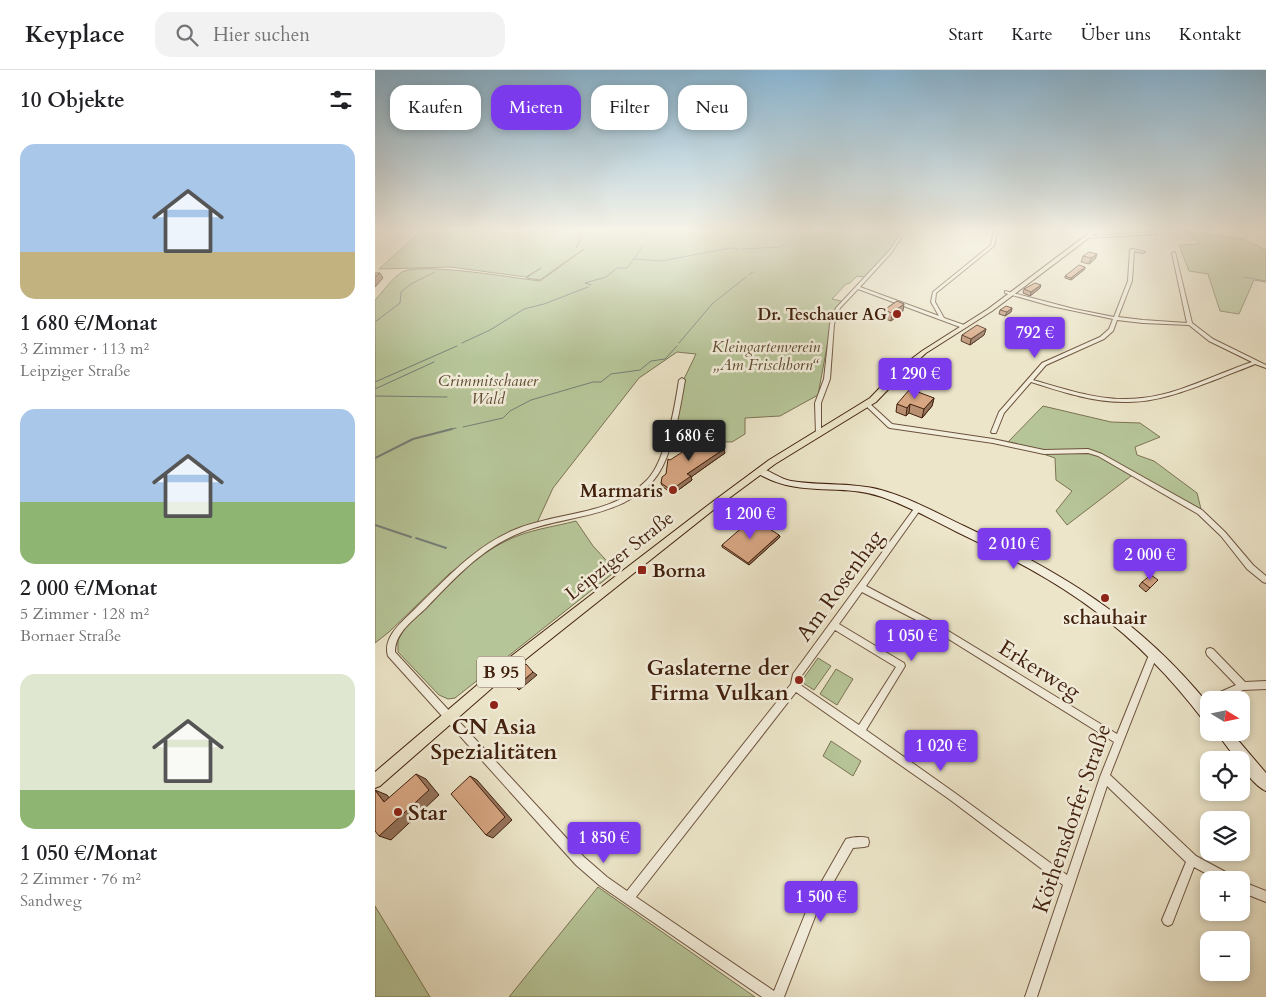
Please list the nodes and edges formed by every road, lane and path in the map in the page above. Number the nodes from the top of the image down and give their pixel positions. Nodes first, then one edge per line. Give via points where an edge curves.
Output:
1 (870, 273) edge
2 (958, 273) edge
3 (1034, 273) edge
4 (1130, 273) edge
5 (1179, 273) edge
6 (857, 287) junction
7 (1008, 292) junction
8 (942, 318) junction
9 (1116, 318) junction
10 (1190, 324) junction
11 (962, 326) junction
12 (1253, 362) junction
13 (1266, 367) edge
14 (681, 380) dead end
15 (1029, 380) junction
16 (867, 404) junction
17 (994, 432) dead end
18 (817, 433) junction
19 (760, 470) junction
20 (919, 508) junction
21 (1266, 580) edge
22 (862, 588) junction
23 (835, 626) junction
24 (1210, 652) dead end
25 (1154, 653) junction
26 (1266, 685) edge
27 (795, 686) junction
28 (1243, 686) junction
29 (1232, 691) edge
30 (1200, 696) edge
31 (449, 716) junction
32 (861, 730) junction
33 (1119, 740) junction
34 (1230, 741) edge
35 (1105, 777) junction
36 (375, 781) edge
37 (1266, 784) edge
38 (864, 842) dead end
39 (1192, 860) junction
40 (1212, 871) edge
41 (1069, 883) junction
42 (1250, 890) edge
43 (1266, 897) edge
44 (628, 898) junction
45 (1168, 920) dead end
46 (771, 997) edge
47 (778, 997) edge
48 (1031, 997) edge

1 - 6 street
2 - 8 street via 934,293 933,302
3 - 7 main road, Leipziger Straße / B 95
4 - 9 street
5 - 10 street
6 - 8 street
6 - 18 street via 840,304 835,316 827,378 818,403
7 - 9 street
7 - 11 main road, Leipziger Straße / B 95
8 - 11 street
9 - 10 street
9 - 15 street via 1111,330 1102,338 1044,364
10 - 12 street via 1211,340
11 - 16 main road, Leipziger Straße / B 95 via 912,361
12 - 13 street
12 - 15 street via 1158,397 1137,400 1087,395
14 - 31 street, Leipziger Straße via 677,410 660,462 655,475 639,491 608,507 502,538 464,565 394,636 391,653
15 - 17 street via 1001,413
16 - 18 main road, Leipziger Straße / B 95
16 - 21 street via 890,426 1044,452 1088,451 1100,455 1200,512
18 - 19 main road, Leipziger Straße / B 95
19 - 20 main road via 780,482 867,490
19 - 31 main road, Leipziger Straße / B 95 via 513,662
20 - 22 street, Am Rosenhag
20 - 25 main road via 1027,562 1074,590
22 - 23 street, Am Rosenhag
22 - 33 street, Erkerweg via 929,623
23 - 27 street, Am Rosenhag via 796,677
23 - 32 street via 901,666
24 - 28 street
25 - 30 main road
25 - 33 street, Köthensdorfer Straße
26 - 28 street
27 - 32 street
27 - 44 street, Am Rosenhag
28 - 29 street
31 - 36 main road, Leipziger Straße / B 95
31 - 44 street via 580,860
32 - 41 street
33 - 35 street, Köthensdorfer Straße
34 - 37 main road
35 - 39 street
35 - 41 street, Köthensdorfer Straße
38 - 47 street via 850,843 814,906
39 - 40 street
39 - 45 street
41 - 48 street, Köthensdorfer Straße
42 - 43 street
44 - 46 street

